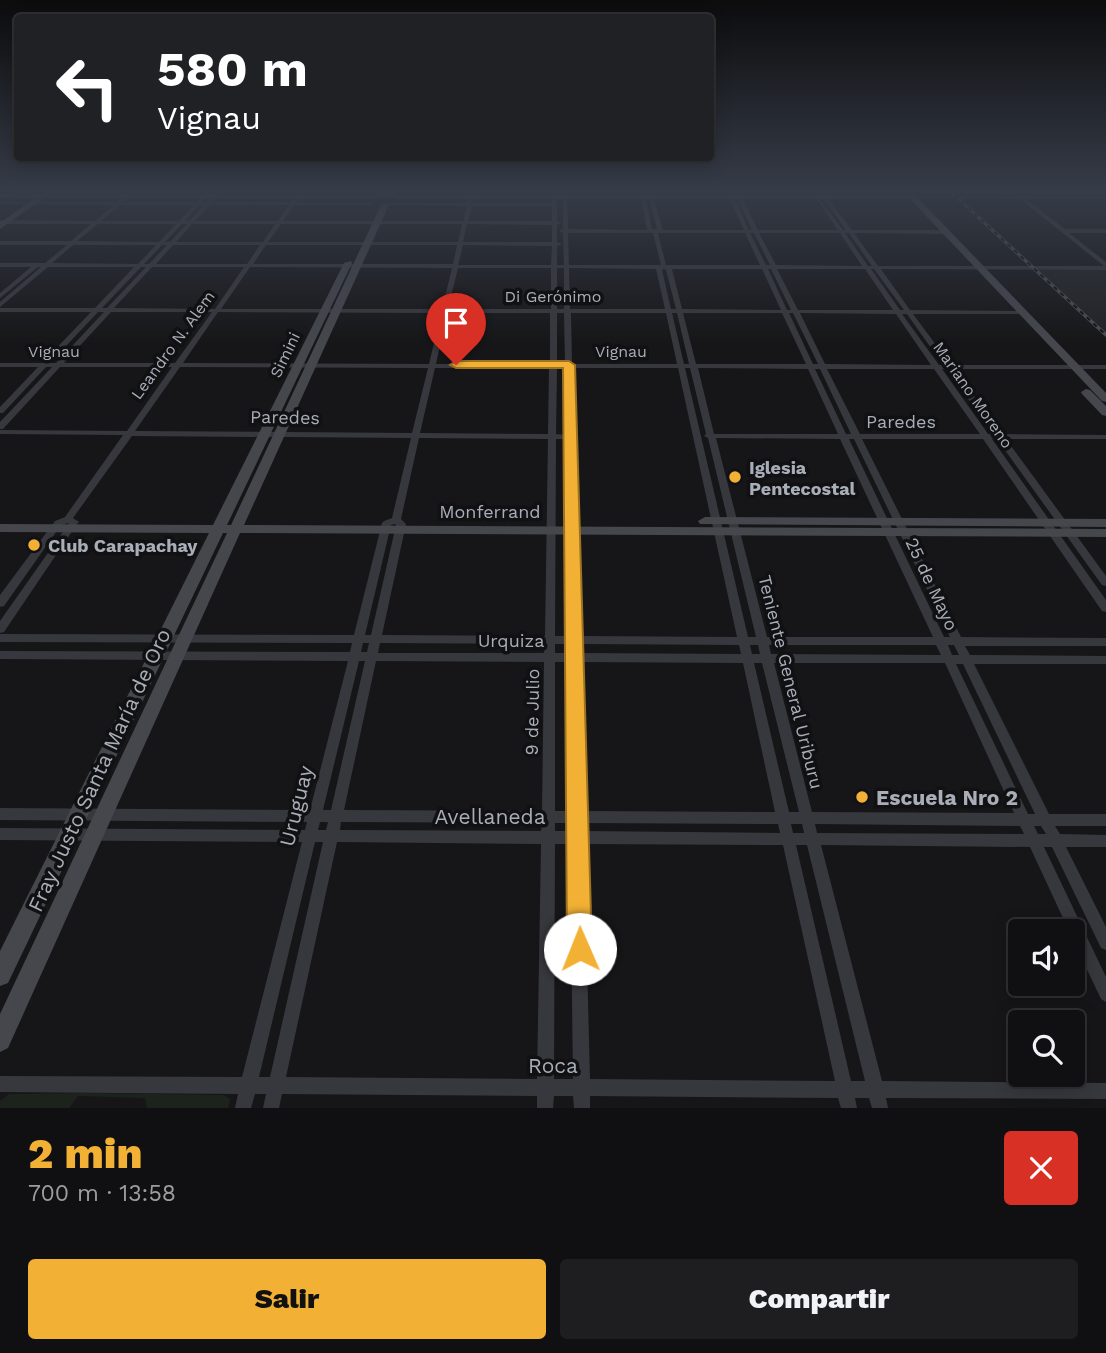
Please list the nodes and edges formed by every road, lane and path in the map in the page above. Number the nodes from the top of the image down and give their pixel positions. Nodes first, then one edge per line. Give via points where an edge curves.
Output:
1 (66, 241) edge
2 (76, 241) edge
3 (163, 241) edge
4 (174, 241) edge
5 (481, 241) edge
6 (559, 241) edge
7 (562, 241) edge
8 (658, 241) edge
9 (755, 241) edge
10 (850, 241) edge
11 (853, 241) edge
12 (949, 241) edge
13 (1075, 241) edge
14 (0, 243) edge
15 (63, 243) junction
16 (73, 243) junction
17 (161, 243) junction
18 (172, 243) junction
19 (265, 243) junction
20 (362, 243) junction
21 (460, 243) junction
22 (0, 265) edge
23 (36, 265) junction
24 (47, 265) junction
25 (139, 266) junction
26 (151, 266) junction
27 (248, 266) junction
28 (346, 266) junction
29 (356, 266) junction
30 (455, 267) junction
31 (554, 267) junction
32 (568, 267) junction
33 (664, 267) junction
34 (768, 267) junction
35 (1106, 267) edge
36 (866, 268) junction
37 (876, 268) junction
38 (974, 268) junction
39 (0, 296) edge
40 (0, 308) edge
41 (97, 310) junction
42 (110, 310) junction
43 (217, 310) junction
44 (330, 310) junction
45 (444, 310) junction
46 (554, 310) junction
47 (568, 310) junction
48 (674, 311) junction
49 (789, 311) junction
50 (897, 312) junction
51 (908, 312) junction
52 (1011, 312) junction
53 (1022, 312) junction
54 (432, 364) junction
55 (0, 365) edge
56 (44, 365) junction
57 (58, 365) junction
58 (178, 365) junction
59 (298, 365) junction
60 (311, 365) junction
61 (553, 365) junction
62 (569, 365) junction
63 (687, 365) junction
64 (816, 366) junction
65 (936, 366) junction
66 (948, 366) junction
67 (1062, 367) junction
68 (1075, 367) junction
69 (1106, 367) edge
70 (1106, 399) edge
71 (0, 411) edge
72 (1106, 414) edge
73 (0, 430) edge
74 (130, 432) junction
75 (264, 433) junction
76 (280, 433) junction
77 (416, 435) junction
78 (697, 436) junction
79 (711, 436) junction
80 (552, 437) junction
81 (570, 437) junction
82 (843, 437) junction
83 (856, 437) junction
84 (985, 437) junction
85 (1000, 437) junction
86 (1106, 437) edge
87 (0, 519) edge
88 (1106, 523) edge
89 (69, 524) junction
90 (229, 524) junction
91 (551, 526) junction
92 (572, 526) junction
93 (717, 526) junction
94 (734, 526) junction
95 (394, 527) junction
96 (893, 527) junction
97 (0, 528) edge
98 (54, 528) junction
99 (1058, 528) junction
100 (1106, 533) edge
101 (1106, 583) edge
102 (0, 603) edge
103 (1106, 608) edge
104 (0, 629) edge
105 (0, 638) edge
106 (164, 638) junction
107 (359, 639) junction
108 (375, 639) junction
109 (550, 640) junction
110 (574, 640) junction
111 (743, 641) junction
112 (763, 641) junction
113 (940, 642) junction
114 (957, 642) junction
115 (1106, 642) edge
116 (181, 647) junction
117 (0, 655) edge
118 (156, 655) junction
119 (355, 656) junction
120 (372, 657) junction
121 (550, 657) junction
122 (574, 658) junction
123 (747, 659) junction
124 (767, 659) junction
125 (948, 660) junction
126 (966, 660) junction
127 (1106, 660) edge
128 (0, 814) edge
129 (78, 814) junction
130 (104, 814) junction
131 (315, 816) junction
132 (336, 816) junction
133 (548, 817) junction
134 (577, 817) junction
135 (783, 818) junction
136 (807, 818) junction
137 (1024, 820) junction
138 (1045, 820) junction
139 (1106, 820) edge
140 (0, 835) edge
141 (68, 835) junction
142 (94, 835) junction
143 (310, 836) junction
144 (331, 836) junction
145 (548, 838) junction
146 (578, 838) junction
147 (788, 839) junction
148 (813, 839) junction
149 (1034, 841) junction
150 (1055, 841) junction
151 (1106, 841) edge
152 (1106, 943) edge
153 (0, 975) edge
154 (1106, 994) edge
155 (0, 1040) edge
156 (0, 1084) edge
157 (249, 1086) junction
158 (276, 1086) junction
159 (545, 1087) junction
160 (582, 1088) junction
161 (845, 1089) junction
162 (876, 1089) junction
163 (1106, 1091) edge
164 (243, 1108) edge
165 (271, 1108) edge
166 (545, 1108) edge
167 (582, 1108) edge
168 (849, 1108) edge
169 (880, 1108) edge

1 - 15 street
2 - 16 street
3 - 17 street
4 - 18 street
5 - 21 street
6 - 31 street, 9 de Julio
7 - 32 street, 9 de Julio
8 - 33 street, Teniente General Uriburu
9 - 34 street, 25 de Mayo
10 - 36 street, Mariano Moreno
11 - 37 street, Mariano Moreno
12 - 38 street
13 - 35 street
14 - 15 street
15 - 16 street
15 - 23 street
16 - 17 street
16 - 24 street
17 - 18 street
17 - 25 street
18 - 19 street
18 - 26 street
19 - 20 street
19 - 27 street, Leandro N. Alem
20 - 21 street
20 - 28 street, Simini
20 - 29 street, Simini
21 - 30 street, Uruguay
22 - 23 street
23 - 24 street
23 - 39 street
24 - 25 street
24 - 40 street
25 - 26 street
25 - 41 street
26 - 27 street
26 - 42 street
27 - 28 street
27 - 43 street, Leandro N. Alem
28 - 29 street
28 - 44 street, Simini
29 - 30 street
29 - 44 street, Simini
30 - 31 street
30 - 45 street, Uruguay
31 - 32 street
31 - 46 street, 9 de Julio
32 - 33 street
32 - 47 street, 9 de Julio
33 - 34 street
33 - 48 street, Teniente General Uriburu via 669,269
34 - 36 street
34 - 49 street, 25 de Mayo
35 - 38 street
36 - 37 street
36 - 50 street, Mariano Moreno
37 - 38 street
37 - 51 street, Mariano Moreno
38 - 52 street
38 - 53 street
40 - 41 street, Di Gerónimo
41 - 42 street, Di Gerónimo
41 - 56 street
42 - 43 street, Di Gerónimo
42 - 57 street
43 - 44 street, Di Gerónimo
43 - 58 street, Leandro N. Alem
44 - 45 street, Di Gerónimo
44 - 59 street, Simini
44 - 60 street, Simini
45 - 46 street, Di Gerónimo
45 - 54 street, Uruguay
46 - 47 street, Di Gerónimo
46 - 61 street, 9 de Julio
47 - 48 street, Di Gerónimo
47 - 62 street, 9 de Julio
48 - 49 street, Di Gerónimo
48 - 63 street, Teniente General Uriburu
49 - 50 street, Di Gerónimo
49 - 64 street, 25 de Mayo
50 - 51 street, Di Gerónimo
50 - 65 street, Mariano Moreno
51 - 52 street, Di Gerónimo
51 - 66 street, Mariano Moreno
52 - 53 street, Di Gerónimo
52 - 67 street
53 - 68 street
54 - 60 street, Vignau
54 - 61 street, Vignau
54 - 77 street, Uruguay
55 - 56 street, Vignau
56 - 57 street, Vignau
56 - 71 street
57 - 58 street, Vignau
57 - 73 street
58 - 59 street, Vignau
58 - 74 street, Leandro N. Alem
59 - 60 street, Vignau
59 - 75 street, Simini
60 - 76 street, Simini
61 - 62 street, Vignau
61 - 80 street, 9 de Julio
62 - 63 street, Vignau
62 - 81 street, 9 de Julio
63 - 64 street, Vignau
63 - 78 street, Teniente General Uriburu
63 - 79 street, Teniente General Uriburu
64 - 65 street, Vignau
64 - 82 street, 25 de Mayo
64 - 83 street, 25 de Mayo
65 - 66 street, Vignau
65 - 84 street, Mariano Moreno
66 - 67 street, Vignau
66 - 85 street, Mariano Moreno
67 - 68 street, Vignau
67 - 72 street
68 - 69 street, Vignau
68 - 70 street
73 - 74 street, Paredes
74 - 75 street, Paredes
74 - 89 street, Leandro N. Alem
75 - 76 street, Paredes
75 - 90 street, Simini
76 - 77 street, Paredes
76 - 90 street, Simini
77 - 80 street, Paredes
77 - 95 street, Uruguay
78 - 79 street, Paredes
78 - 93 street, Teniente General Uriburu
79 - 82 street, Paredes
79 - 94 street, Teniente General Uriburu
80 - 81 street, Paredes
80 - 91 street, 9 de Julio
81 - 92 street, 9 de Julio
82 - 83 street, Paredes
82 - 96 street, 25 de Mayo
83 - 84 street, Paredes
83 - 96 street, 25 de Mayo
84 - 85 street, Paredes
84 - 99 street, Mariano Moreno
85 - 86 street, Paredes
85 - 99 street, Mariano Moreno
87 - 89 street, Monferrand
88 - 99 street, Monferrand
89 - 90 street, Monferrand
89 - 98 street, Monferrand
89 - 104 street, Leandro N. Alem
90 - 95 street, Monferrand
90 - 106 street, Fray Justo Santa María de Oro
90 - 116 street, Fray Justo Santa María de Oro
91 - 92 street, Monferrand
91 - 95 street, Monferrand
91 - 109 street, 9 de Julio
92 - 93 street, Monferrand
92 - 110 street, 9 de Julio
93 - 94 street, Monferrand
93 - 111 street, Teniente General Uriburu
94 - 96 street, Monferrand
94 - 112 street, Teniente General Uriburu
95 - 107 street, Uruguay
95 - 108 street, Uruguay
96 - 99 street, Monferrand
96 - 113 street, 25 de Mayo
96 - 114 street, 25 de Mayo
97 - 98 street, Monferrand
98 - 102 street
99 - 100 street, Monferrand
99 - 101 street, Mariano Moreno
99 - 103 street, Mariano Moreno
105 - 106 street, Urquiza
106 - 116 street, Urquiza
106 - 118 street, Fray Justo Santa María de Oro
107 - 108 street, Urquiza
107 - 116 street, Urquiza
107 - 119 street, Uruguay
108 - 109 street, Urquiza
108 - 120 street, Uruguay
109 - 110 street, Urquiza
109 - 121 street, 9 de Julio
110 - 111 street, Urquiza
110 - 122 street, 9 de Julio
111 - 112 street, Urquiza
111 - 123 street, Teniente General Uriburu
112 - 113 street, Urquiza
112 - 124 street, Teniente General Uriburu
113 - 114 street, Urquiza
113 - 125 street, 25 de Mayo
114 - 115 street, Urquiza
114 - 126 street, 25 de Mayo
116 - 118 street, Urquiza
116 - 119 street, Urquiza
116 - 130 street, Fray Justo Santa María de Oro
117 - 118 street, Urquiza
118 - 129 street, Fray Justo Santa María de Oro
119 - 120 street, Urquiza
119 - 131 street, Uruguay
120 - 121 street, Urquiza
120 - 132 street, Uruguay
121 - 122 street, Urquiza
121 - 133 street, 9 de Julio
122 - 123 street, Urquiza
122 - 134 street, 9 de Julio
123 - 124 street, Urquiza
123 - 135 street, Teniente General Uriburu
124 - 125 street, Urquiza
124 - 136 street, Teniente General Uriburu
125 - 126 street, Urquiza
125 - 137 street, 25 de Mayo
126 - 127 street, Urquiza
126 - 138 street, 25 de Mayo
128 - 129 street, Avellaneda
129 - 130 street, Avellaneda
129 - 141 street, Fray Justo Santa María de Oro
130 - 131 street, Avellaneda
130 - 142 street, Fray Justo Santa María de Oro
131 - 132 street, Avellaneda
131 - 143 street, Uruguay
132 - 133 street, Avellaneda
132 - 144 street, Uruguay
133 - 134 street, Avellaneda
133 - 145 street, 9 de Julio
134 - 135 street, Avellaneda
134 - 146 street, 9 de Julio
135 - 136 street, Avellaneda
135 - 147 street, Teniente General Uriburu
136 - 137 street, Avellaneda
136 - 148 street, Teniente General Uriburu
137 - 138 street, Avellaneda
137 - 149 street, 25 de Mayo
138 - 139 street, Avellaneda
138 - 150 street, 25 de Mayo
140 - 141 street, Avellaneda
141 - 142 street, Avellaneda
141 - 153 street, Fray Justo Santa María de Oro
142 - 143 street, Avellaneda
142 - 155 street, Fray Justo Santa María de Oro
143 - 144 street, Avellaneda
143 - 157 street, Uruguay
144 - 145 street, Avellaneda
144 - 158 street, Uruguay
145 - 146 street, Avellaneda
145 - 159 street, 9 de Julio
146 - 147 street, Avellaneda
146 - 160 street, 9 de Julio
147 - 148 street, Avellaneda
147 - 161 street, Teniente General Uriburu
148 - 149 street, Avellaneda
148 - 162 street, Teniente General Uriburu
149 - 150 street, Avellaneda
149 - 154 street, 25 de Mayo
150 - 151 street, Avellaneda
150 - 152 street, 25 de Mayo
156 - 157 street, Roca
157 - 158 street, Roca
157 - 164 street, Uruguay
158 - 159 street, Roca
158 - 165 street, Uruguay
159 - 160 street, Roca
159 - 166 street, 9 de Julio
160 - 161 street, Roca
160 - 167 street, 9 de Julio
161 - 162 street, Roca
161 - 168 street, Teniente General Uriburu
162 - 163 street, Roca
162 - 169 street, Teniente General Uriburu

